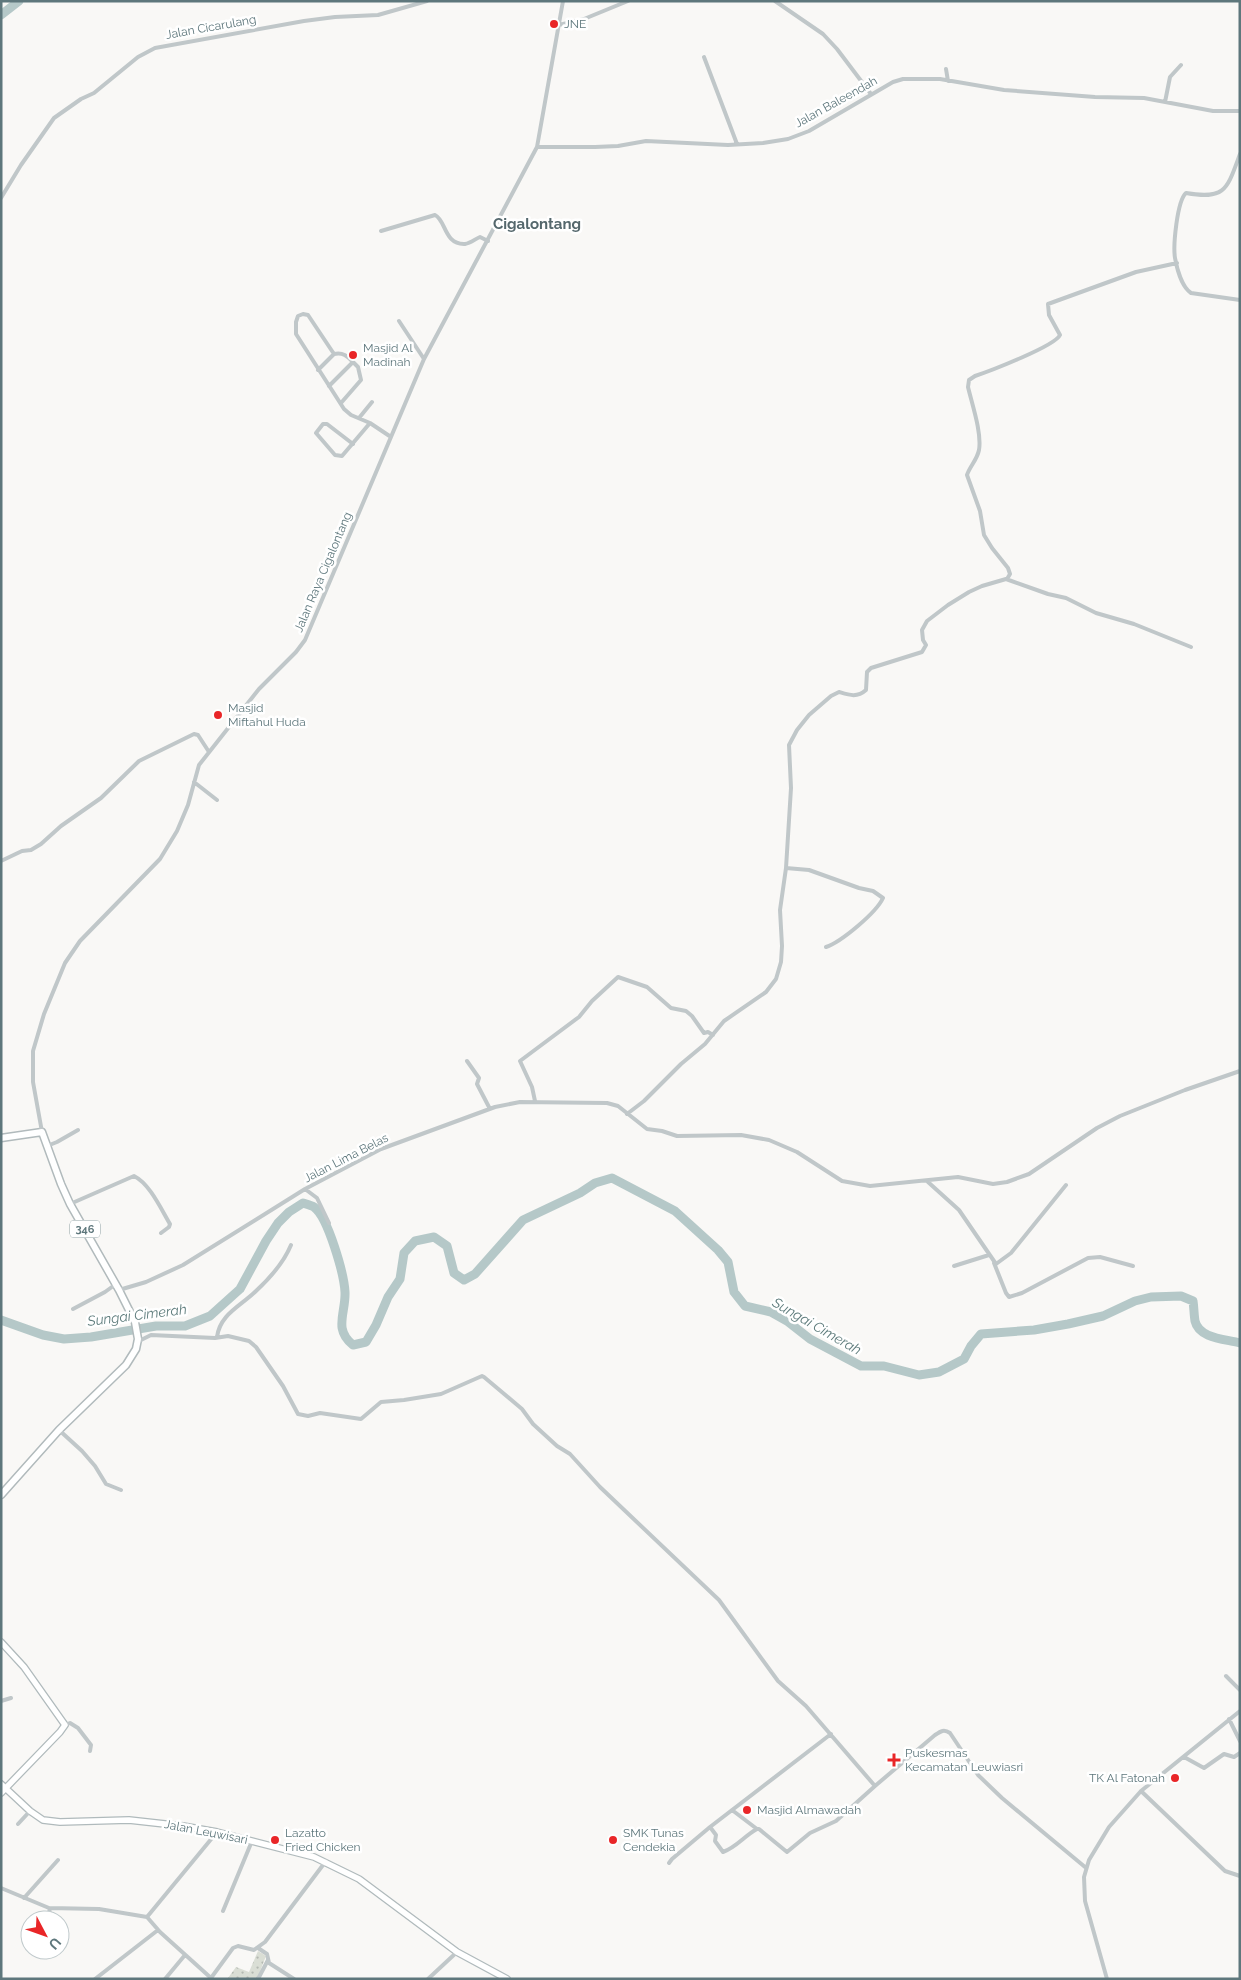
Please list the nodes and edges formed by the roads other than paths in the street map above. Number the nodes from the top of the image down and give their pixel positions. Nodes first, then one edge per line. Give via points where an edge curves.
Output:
1 (427, 1) edge
2 (563, 1) edge
3 (628, 1) edge
4 (775, 1) edge
5 (559, 25) junction
6 (704, 57) dead end
7 (1181, 65) dead end
8 (946, 69) dead end
9 (948, 81) junction
10 (871, 94) junction
11 (1165, 102) junction
12 (1240, 111) edge
13 (737, 144) junction
14 (537, 147) junction
15 (1240, 154) edge
16 (1, 198) edge
17 (381, 231) dead end
18 (488, 241) junction
19 (1177, 263) junction
20 (1240, 300) edge
21 (399, 321) dead end
22 (334, 354) junction
23 (424, 359) junction
24 (353, 362) junction
25 (318, 370) junction
26 (329, 386) junction
27 (372, 402) dead end
28 (340, 404) junction
29 (359, 418) junction
30 (370, 423) junction
31 (391, 438) junction
32 (353, 444) junction
33 (1007, 579) junction
34 (1191, 647) dead end
35 (210, 752) junction
36 (194, 781) junction
37 (217, 800) dead end
38 (1, 861) edge
39 (786, 868) junction
40 (826, 947) dead end
41 (713, 1035) junction
42 (466, 1061) dead end
43 (1240, 1071) edge
44 (535, 1101) junction
45 (490, 1109) junction
46 (627, 1114) junction
47 (78, 1130) dead end
48 (42, 1132) junction
49 (1, 1138) edge
50 (47, 1146) junction
51 (928, 1181) junction
52 (1066, 1185) dead end
53 (305, 1189) junction
54 (70, 1204) junction
55 (329, 1223) dead end
56 (161, 1233) dead end
57 (291, 1245) dead end
58 (989, 1254) junction
59 (994, 1263) junction
60 (954, 1266) dead end
61 (1133, 1266) dead end
62 (118, 1287) junction
63 (73, 1309) dead end
64 (217, 1337) junction
65 (137, 1340) junction
66 (58, 1430) junction
67 (121, 1490) dead end
68 (1, 1495) edge
69 (1, 1642) edge
70 (1226, 1676) dead end
71 (1240, 1690) edge
72 (11, 1698) dead end
73 (1, 1701) edge
74 (1240, 1711) edge
75 (1230, 1719) junction
76 (65, 1725) junction
77 (831, 1734) junction
78 (1240, 1741) edge
79 (90, 1751) dead end
80 (1240, 1753) edge
81 (1184, 1756) junction
82 (875, 1786) junction
83 (3, 1788) edge
84 (1140, 1791) junction
85 (732, 1810) junction
86 (30, 1811) junction
87 (18, 1824) dead end
88 (710, 1827) junction
89 (757, 1829) junction
90 (217, 1832) junction
91 (252, 1841) junction
92 (58, 1860) dead end
93 (326, 1861) junction
94 (669, 1864) dead end
95 (1085, 1867) junction
96 (1240, 1876) edge
97 (1, 1888) edge
98 (24, 1898) junction
99 (49, 1908) joint
100 (223, 1911) dead end
101 (147, 1917) junction
102 (158, 1930) junction
103 (258, 1948) junction
104 (457, 1952) junction
105 (185, 1955) junction
106 (268, 1960) junction
107 (211, 1978) edge
108 (95, 1979) edge
109 (165, 1979) edge
110 (258, 1979) edge
111 (294, 1979) edge
112 (428, 1979) edge
113 (506, 1979) edge
114 (1107, 1979) edge

1 - 16 street, Jalan Cicarulang via 378,15 304,21 155,48 54,118
2 - 5 street, Jalan Raya Cigalontang
3 - 5 street via 584,19
4 - 10 street via 823,34
5 - 14 street, Jalan Raya Cigalontang
6 - 13 street
7 - 11 street via 1170,77
8 - 9 street
9 - 10 street, Jalan Baleendah via 903,79
9 - 11 street, Jalan Baleendah via 1004,90
10 - 13 street, Jalan Baleendah via 809,131 788,139
11 - 12 street, Jalan Baleendah via 1213,111
13 - 14 street, Jalan Baleendah via 646,141 610,146
14 - 18 street, Jalan Raya Cigalontang
15 - 19 street via 1229,184 1220,192 1204,196 1183,195 1178,210
17 - 18 street via 435,215 448,237 457,242 466,244 480,237
18 - 23 street, Jalan Raya Cigalontang
19 - 20 street via 1189,292
19 - 33 street via 1136,272 1048,304 1049,315 1059,337 1034,352 971,378 968,387 979,432 979,450 967,475 980,511 984,535 1008,568 1010,574
21 - 23 street
22 - 24 street via 340,352
22 - 25 street
22 - 25 street via 308,315 298,316 296,334
23 - 31 street, Jalan Raya Cigalontang
24 - 26 street
24 - 28 street via 358,367 361,380
25 - 26 street
26 - 28 street
27 - 29 street
28 - 29 street
29 - 30 street
30 - 31 street
30 - 32 street
31 - 35 street, Jalan Raya Cigalontang via 305,640 259,689
32 - 32 street via 338,457 316,432 327,424
33 - 34 street via 1066,598 1096,613
33 - 39 street via 982,586 948,605 927,621 922,630 926,645 922,652 871,668 867,672 863,693 851,696 839,692 834,694 797,730 789,745 791,788
35 - 36 street, Jalan Raya Cigalontang via 196,772
35 - 38 street via 194,734 148,755 134,764 101,798 41,844
36 - 37 street
36 - 48 street, Jalan Raya Cigalontang via 188,805 169,846 151,870 76,946 56,982 33,1051 33,1082
39 - 40 street via 809,870 873,891 884,898 852,930
39 - 41 street via 780,910 781,962 776,979 769,989 726,1020
41 - 44 street via 704,1033 686,1011 671,1008 647,987 618,977 592,1000 579,1017 520,1061
41 - 46 street
42 - 45 street via 479,1078 477,1084
43 - 51 street, Jalan Lima Belas via 1120,1116 1029,1174 1008,1182 993,1184 958,1177
44 - 45 street, Jalan Lima Belas
44 - 46 street, Jalan Lima Belas via 606,1103 618,1106
45 - 53 street, Jalan Lima Belas via 381,1149
46 - 51 street, Jalan Lima Belas via 647,1129 677,1136 741,1136 769,1140 797,1152 842,1181 870,1186
47 - 50 street
48 - 49 main road
48 - 50 main road, 346
50 - 54 main road, 346
51 - 58 street via 959,1210
52 - 59 street via 1011,1253 998,1264
53 - 55 street via 317,1198
53 - 62 street, Jalan Lima Belas via 183,1265 146,1282
54 - 56 street via 134,1176 160,1204 170,1224
54 - 62 main road, 346
57 - 64 street via 263,1284 227,1315
58 - 59 street
58 - 60 street
59 - 61 street via 1009,1297 1088,1258 1100,1257
62 - 63 street, Jalan Lima Belas
62 - 65 main road, 346 via 135,1322
64 - 65 street via 151,1335
64 - 77 street via 232,1336 254,1345 293,1407 303,1416 320,1413 361,1419 381,1402 441,1394 484,1377 522,1409 557,1446 570,1454 600,1487 719,1600 778,1681
65 - 66 main road, 346 via 133,1357 120,1373
66 - 67 street via 82,1451 106,1484
66 - 68 main road, 346
69 - 76 main road via 24,1667
70 - 71 street
72 - 73 street
74 - 75 street
75 - 78 street
75 - 81 street
76 - 79 street via 70,1723 78,1728 91,1745
76 - 83 main road
77 - 82 street
77 - 85 street
80 - 81 street via 1234,1757 1224,1754 1204,1768
81 - 84 street
82 - 89 street via 836,1821 810,1833 787,1852
82 - 95 street via 935,1735 946,1730 978,1775
83 - 86 main road, Jalan Leuwisari
84 - 95 street via 1106,1832
84 - 96 street via 1222,1869
85 - 88 street
85 - 89 street
86 - 87 street
86 - 90 main road, Jalan Leuwisari via 43,1820 53,1822 129,1820
88 - 89 street via 723,1852
88 - 94 street
90 - 91 main road, Jalan Leuwisari
90 - 101 street
91 - 93 main road, Jalan Leuwisari
91 - 100 street
92 - 98 street
93 - 103 street
93 - 104 main road, Jalan Leuwisari via 374,1890
95 - 114 street via 1085,1901
97 - 98 street
98 - 99 street
99 - 101 street via 99,1909
101 - 102 street
102 - 105 street
102 - 108 street
103 - 106 street via 267,1954
103 - 107 street via 233,1948
104 - 112 street
104 - 113 main road, Jalan Leuwisari
105 - 107 street
105 - 109 street
106 - 110 street
106 - 111 street

